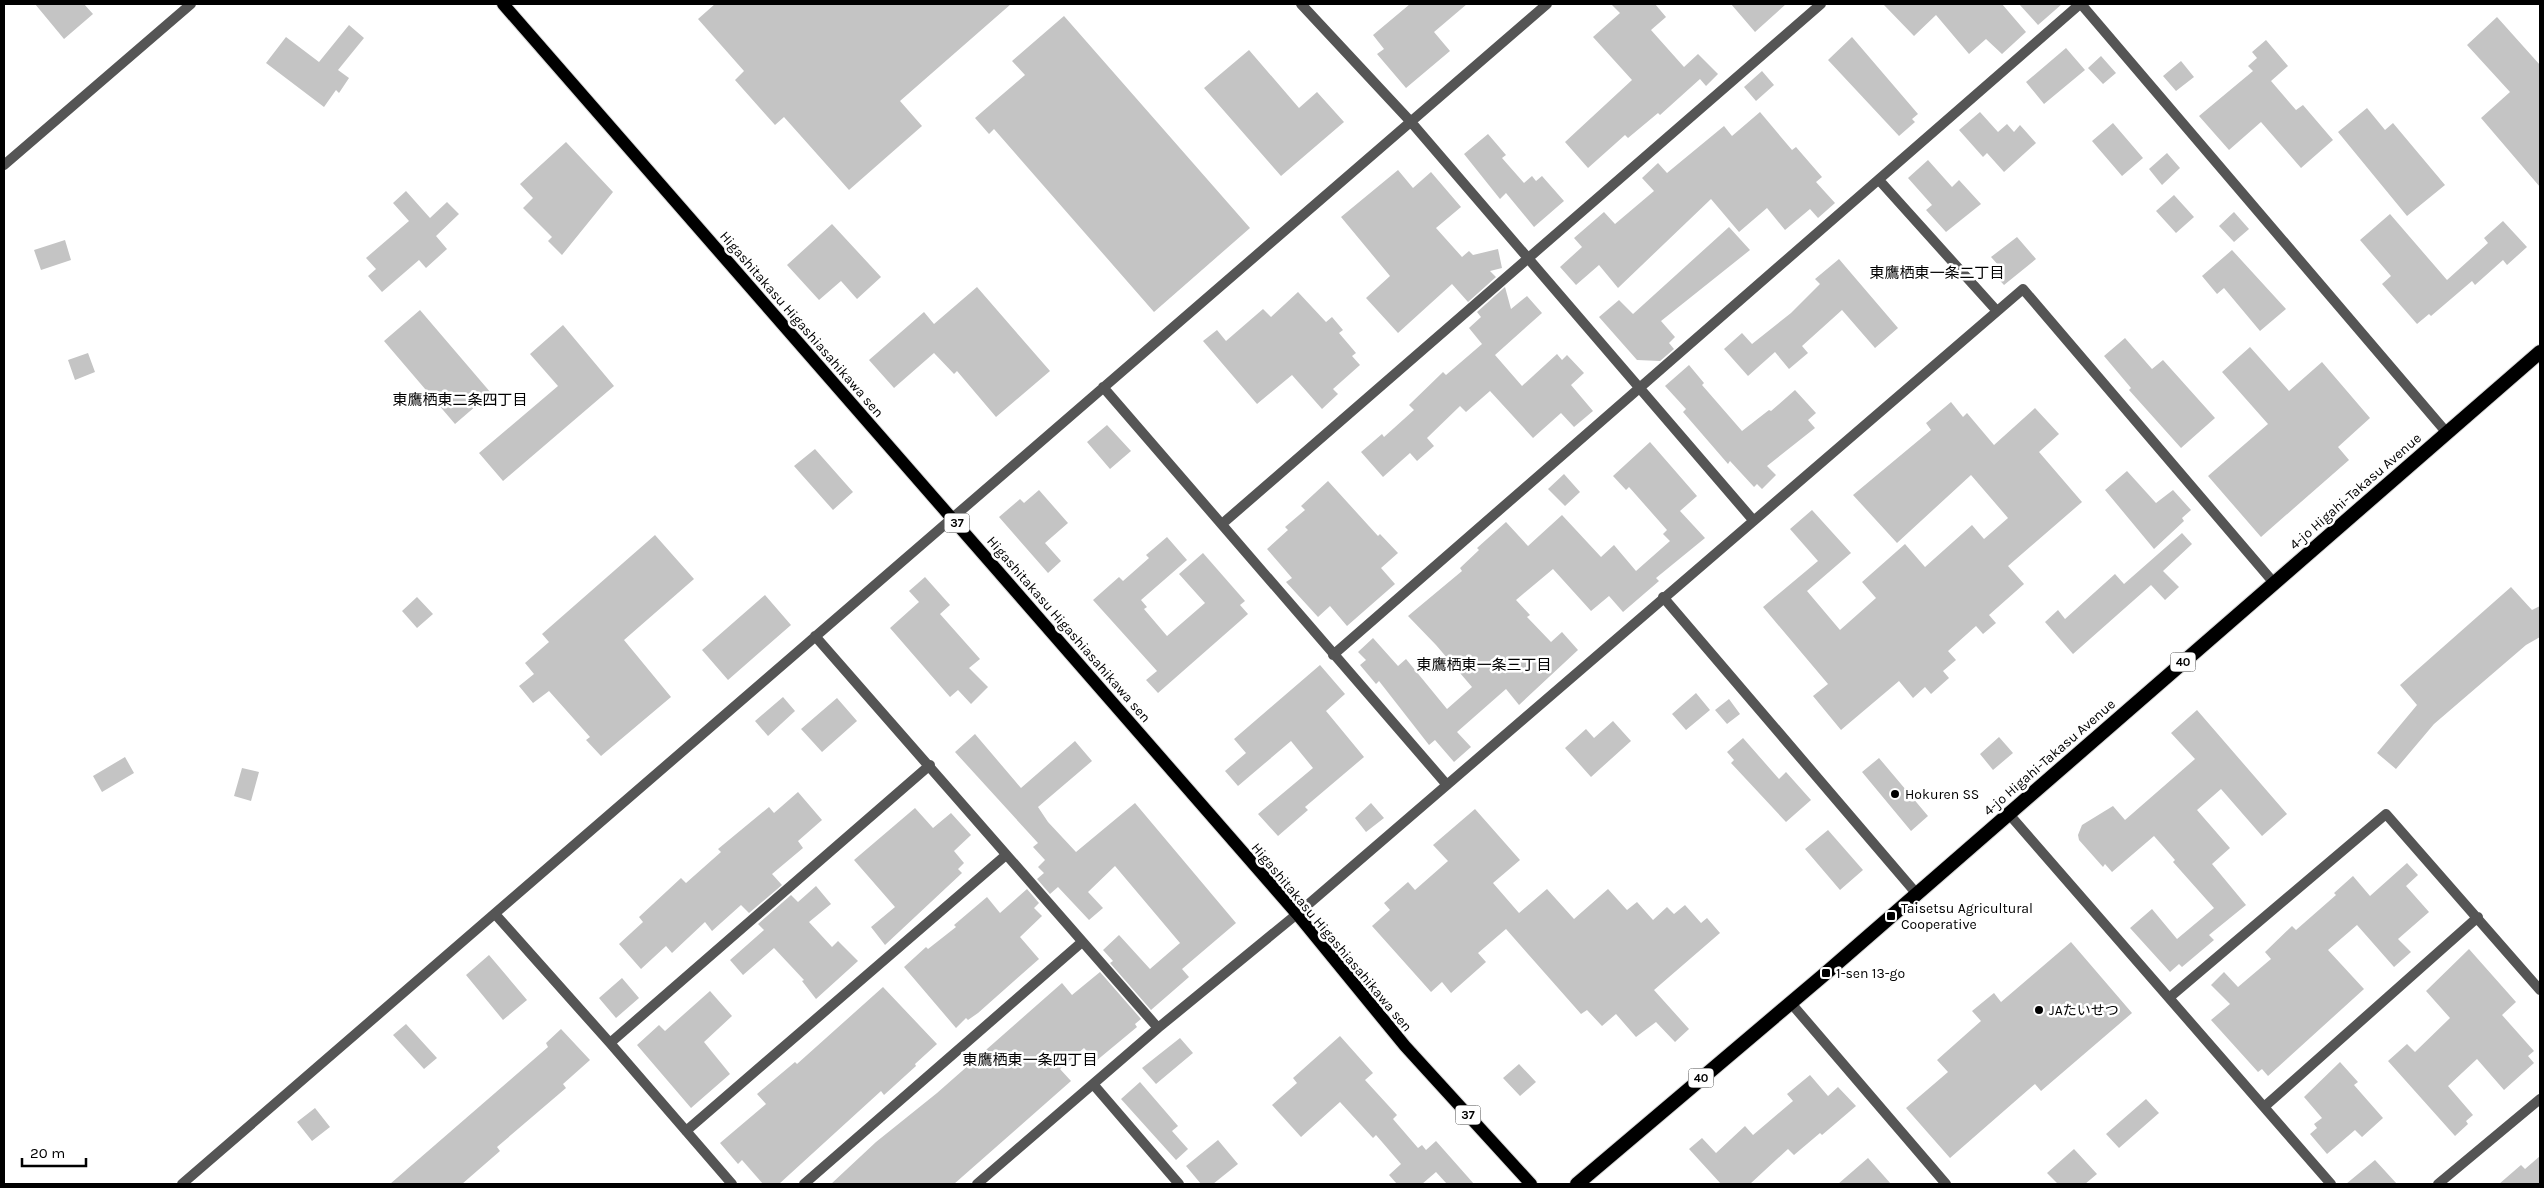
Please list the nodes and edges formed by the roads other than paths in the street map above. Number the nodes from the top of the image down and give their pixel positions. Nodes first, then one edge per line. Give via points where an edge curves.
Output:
1 (191, 4) edge
2 (503, 4) edge
3 (1300, 4) edge
4 (1547, 4) edge
5 (1821, 4) edge
6 (2081, 4) edge
7 (1411, 122) junction
8 (4, 165) edge
9 (1879, 180) junction
10 (1529, 258) junction
11 (1996, 310) junction
12 (2540, 352) edge
13 (1103, 388) junction
14 (1638, 388) junction
15 (2447, 433) junction
16 (952, 517) junction
17 (1753, 520) junction
18 (1222, 524) junction
19 (2274, 583) junction
20 (1663, 597) junction
21 (815, 636) junction
22 (1333, 655) junction
23 (930, 765) junction
24 (1447, 785) junction
25 (2008, 813) junction
26 (1006, 854) junction
27 (1916, 893) junction
28 (495, 914) junction
29 (1297, 914) junction
30 (2478, 917) junction
31 (1082, 942) junction
32 (2540, 990) edge
33 (2170, 998) junction
34 (1790, 1002) junction
35 (1158, 1028) junction
36 (610, 1043) junction
37 (1093, 1084) junction
38 (2540, 1100) edge
39 (2264, 1107) junction
40 (686, 1131) junction
41 (182, 1184) edge
42 (732, 1184) edge
43 (804, 1184) edge
44 (977, 1184) edge
45 (1179, 1184) edge
46 (1532, 1184) edge
47 (1577, 1184) edge
48 (1946, 1184) edge
49 (2331, 1184) edge
50 (2438, 1184) edge

1 - 8 street
2 - 16 main road, Higashitakasu Higashiasahikawa sen / 37
3 - 7 street
4 - 7 street
5 - 10 street
6 - 9 street
6 - 15 street
7 - 10 street
7 - 13 street
9 - 11 street
9 - 14 street
10 - 14 street
10 - 18 street
11 - 17 street
11 - 19 street via 2023,289
12 - 15 highway, 4-jo Higahi-Takasu Avenue / 40
13 - 16 street
13 - 18 street
14 - 17 street
14 - 22 street
15 - 19 highway, 4-jo Higahi-Takasu Avenue / 40
16 - 21 street
16 - 29 main road, Higashitakasu Higashiasahikawa sen / 37
17 - 20 street
18 - 22 street
19 - 25 highway, 4-jo Higahi-Takasu Avenue / 40
20 - 24 street
20 - 27 street
21 - 23 street
21 - 28 street
22 - 24 street
23 - 26 street
23 - 36 street
24 - 29 street
25 - 27 highway, 4-jo Higahi-Takasu Avenue / 40
25 - 33 street
26 - 31 street
26 - 40 street
27 - 34 highway, 4-jo Higahi-Takasu Avenue / 40
28 - 36 street
28 - 41 street
29 - 35 street
29 - 46 main road, Higashitakasu Higashiasahikawa sen / 37 via 1405,1046
30 - 32 street
30 - 33 street via 2386,814
30 - 39 street
31 - 35 street
31 - 43 street
33 - 39 street
34 - 47 highway, 4-jo Higahi-Takasu Avenue / 40
34 - 48 street
35 - 37 street
36 - 40 street
37 - 44 street
37 - 45 street
38 - 50 street
39 - 49 street
40 - 42 street

